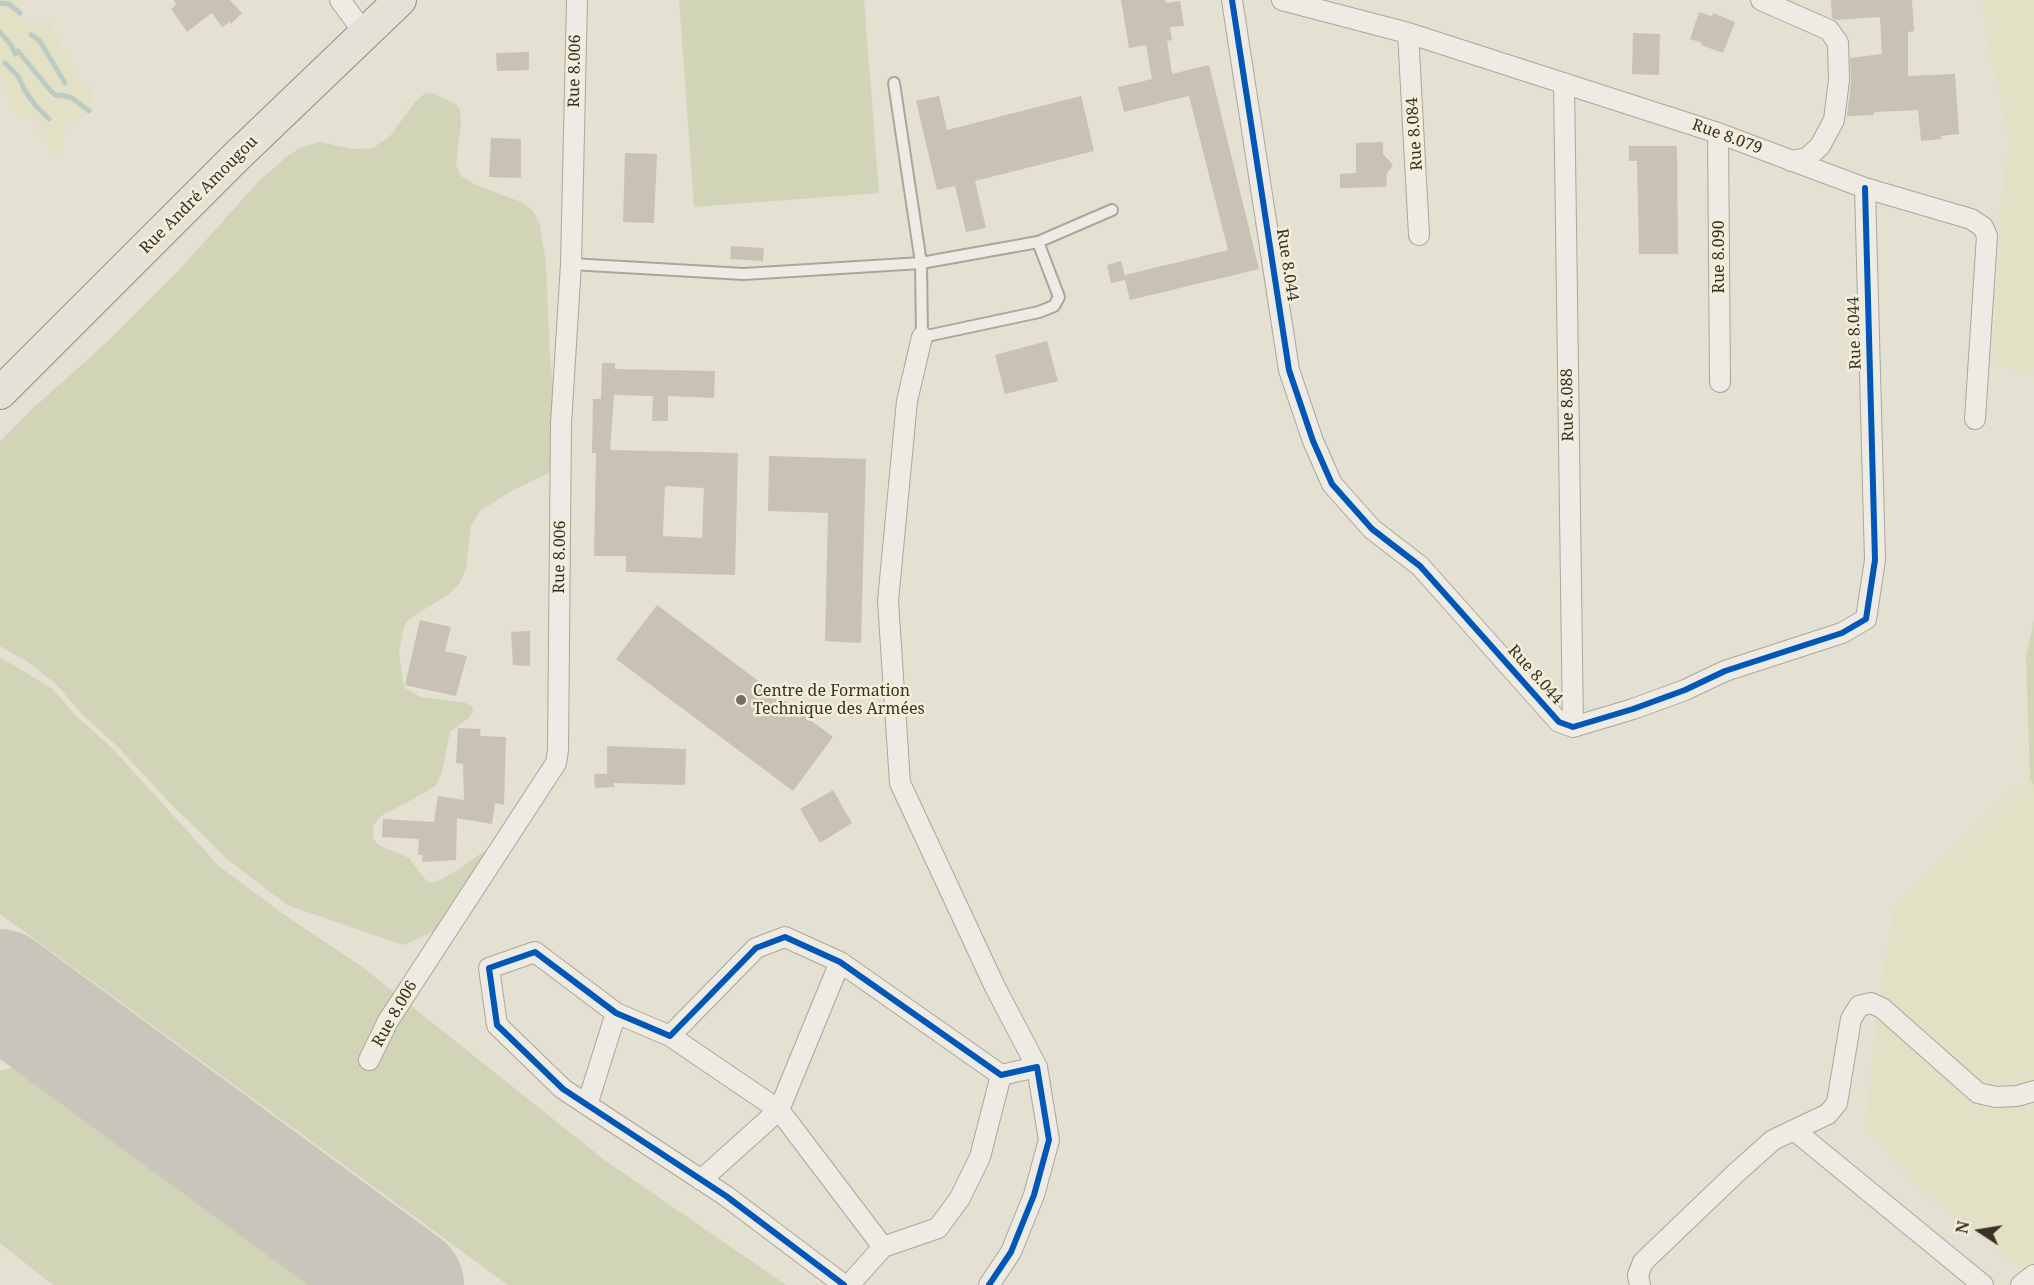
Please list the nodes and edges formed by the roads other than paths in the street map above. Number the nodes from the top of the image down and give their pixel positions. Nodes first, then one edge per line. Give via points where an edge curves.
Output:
1 (340, 0) edge
2 (400, 0) edge
3 (577, 0) edge
4 (1232, 0) edge
5 (1282, 0) edge
6 (1761, 0) edge
7 (1336, 7) edge
8 (1408, 33) junction
9 (365, 34) junction
10 (894, 83) dead end
11 (1564, 83) junction
12 (1718, 133) junction
13 (1791, 161) junction
14 (1865, 188) junction
15 (1112, 210) dead end
16 (1419, 235) dead end
17 (1038, 242) junction
18 (921, 263) junction
19 (571, 264) junction
20 (922, 337) junction
21 (1720, 382) dead end
22 (0, 393) edge
23 (1975, 419) dead end
24 (1573, 727) junction
25 (840, 962) junction
26 (616, 1013) junction
27 (670, 1036) junction
28 (369, 1060) dead end
29 (1036, 1067) junction
30 (1000, 1075) junction
31 (2034, 1091) edge
32 (587, 1105) junction
33 (778, 1110) junction
34 (1794, 1131) junction
35 (701, 1180) junction
36 (884, 1248) junction
37 (2034, 1275) edge
38 (844, 1285) edge
39 (849, 1285) edge
40 (989, 1285) edge
41 (1640, 1285) edge
42 (1983, 1285) edge
43 (2021, 1285) edge

1 - 9 street
2 - 9 main road, Rue André Amougou
3 - 19 street, Rue 8.006
4 - 24 street, Rue 8.044 via 1288,370 1332,484 1372,529 1420,566 1559,722
5 - 7 street, Rue 8.079
6 - 13 street via 1829,30 1838,43 1834,120 1820,146 1807,158
7 - 8 street, Rue 8.079
8 - 11 street, Rue 8.079
8 - 16 street, Rue 8.084
9 - 22 main road, Rue André Amougou
10 - 18 lane
11 - 12 street, Rue 8.079
11 - 24 street, Rue 8.088
12 - 13 street, Rue 8.079
12 - 21 street, Rue 8.090
13 - 14 street, Rue 8.079
14 - 23 street, Rue 8.079 via 1971,219 1983,227 1987,236
14 - 24 street, Rue 8.044 via 1875,560 1866,618 1842,633
15 - 17 lane
17 - 18 lane
17 - 20 lane via 1059,297 1054,306
18 - 19 lane via 744,274
18 - 20 lane
19 - 28 street, Rue 8.006 via 561,424 556,763 388,1020
20 - 29 street via 907,401 888,601 900,783
25 - 27 street via 785,937 756,948
25 - 30 street
25 - 33 street
26 - 27 street
26 - 32 street
26 - 32 street via 534,952 489,968 497,1025 563,1089
27 - 33 street
29 - 30 street
29 - 40 street via 1049,1140 1034,1195 1011,1252
30 - 36 street via 980,1157 960,1198 938,1228
31 - 34 street via 1996,1097 1978,1093 1882,1008 1871,1003 1859,1006 1851,1019 1837,1103 1828,1113
32 - 35 street
33 - 35 street
33 - 36 street
34 - 41 street via 1773,1140 1643,1262 1638,1275
34 - 42 street
35 - 38 street
36 - 39 street
37 - 43 street

